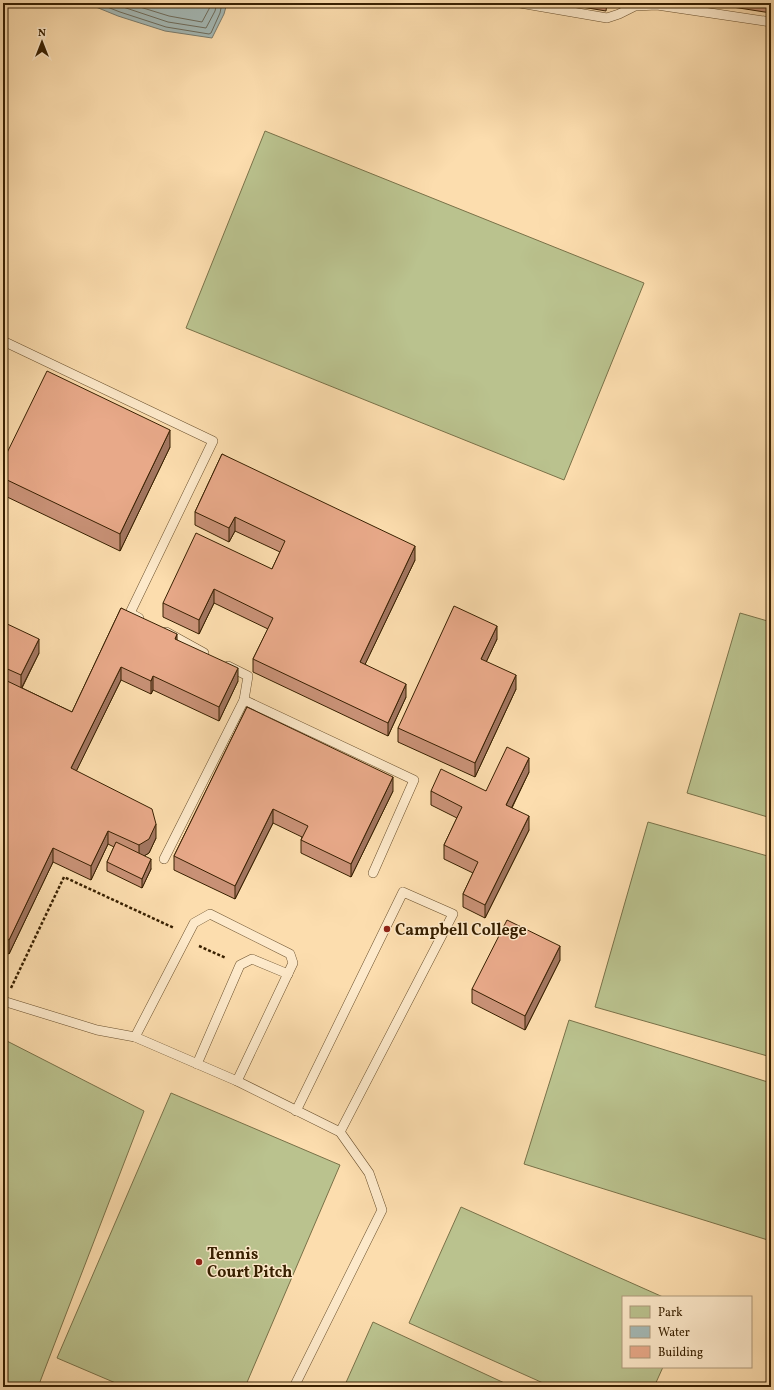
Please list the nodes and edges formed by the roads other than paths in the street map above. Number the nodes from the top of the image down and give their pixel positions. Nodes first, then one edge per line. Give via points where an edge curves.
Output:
1 (520, 3) edge
2 (771, 22) edge
3 (3, 341) edge
4 (144, 620) edge
5 (158, 628) edge
6 (244, 700) junction
7 (164, 859) dead end
8 (373, 873) dead end
9 (288, 974) junction
10 (4, 1001) edge
11 (136, 1038) junction
12 (197, 1064) junction
13 (237, 1081) junction
14 (296, 1111) junction
15 (340, 1132) junction
16 (294, 1387) edge

1 - 2 lane via 606,18 635,6 656,4
3 - 4 lane via 213,441 130,613
5 - 6 lane via 248,676
6 - 7 lane
6 - 8 lane via 414,780
9 - 11 lane via 293,964 290,954 210,914 194,923
9 - 12 lane via 252,959 240,965
9 - 13 lane
10 - 11 lane via 97,1030
11 - 12 lane
12 - 13 lane
13 - 14 lane
14 - 15 lane
14 - 15 lane via 403,892 453,914
15 - 16 lane via 369,1173 382,1210

